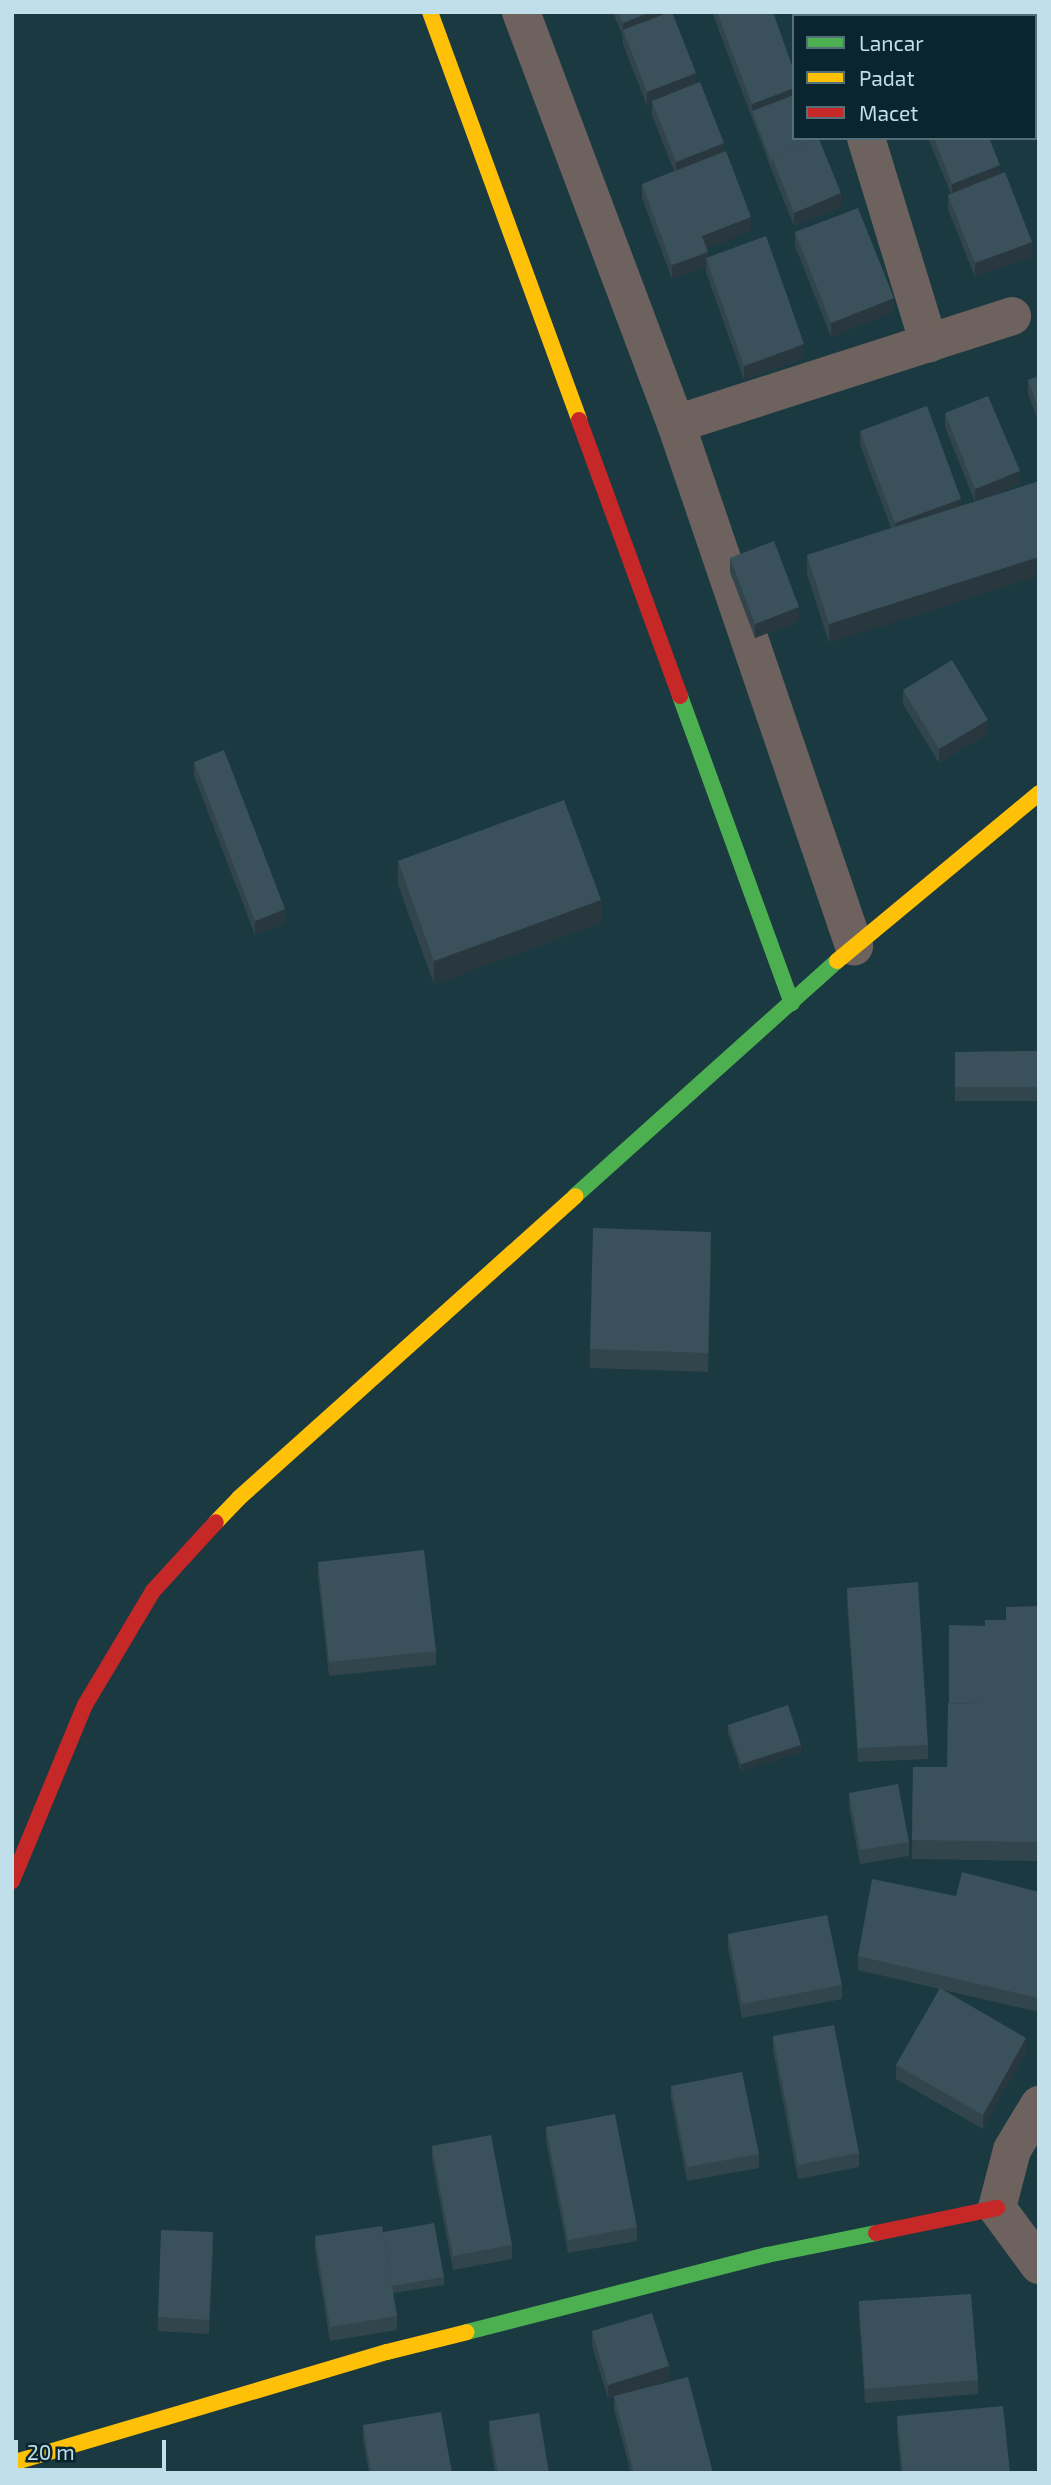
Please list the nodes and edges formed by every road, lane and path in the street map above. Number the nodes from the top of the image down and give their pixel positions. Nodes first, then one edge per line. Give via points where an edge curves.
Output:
1 (429, 12) edge
2 (521, 12) edge
3 (867, 140) edge
4 (1012, 316) dead end
5 (929, 344) junction
6 (676, 424) junction
7 (1039, 793) edge
8 (854, 946) junction
9 (792, 1003) junction
10 (12, 1881) edge
11 (1039, 2105) edge
12 (997, 2208) junction
13 (1039, 2264) edge
14 (12, 2463) edge

1 - 9 street
2 - 6 street
3 - 5 street
4 - 5 street
5 - 6 street
6 - 8 street
7 - 8 street
8 - 9 street
9 - 10 street via 239,1498 153,1591 85,1705
11 - 12 street via 1012,2150
12 - 13 street
12 - 14 street via 767,2255 400,2349

